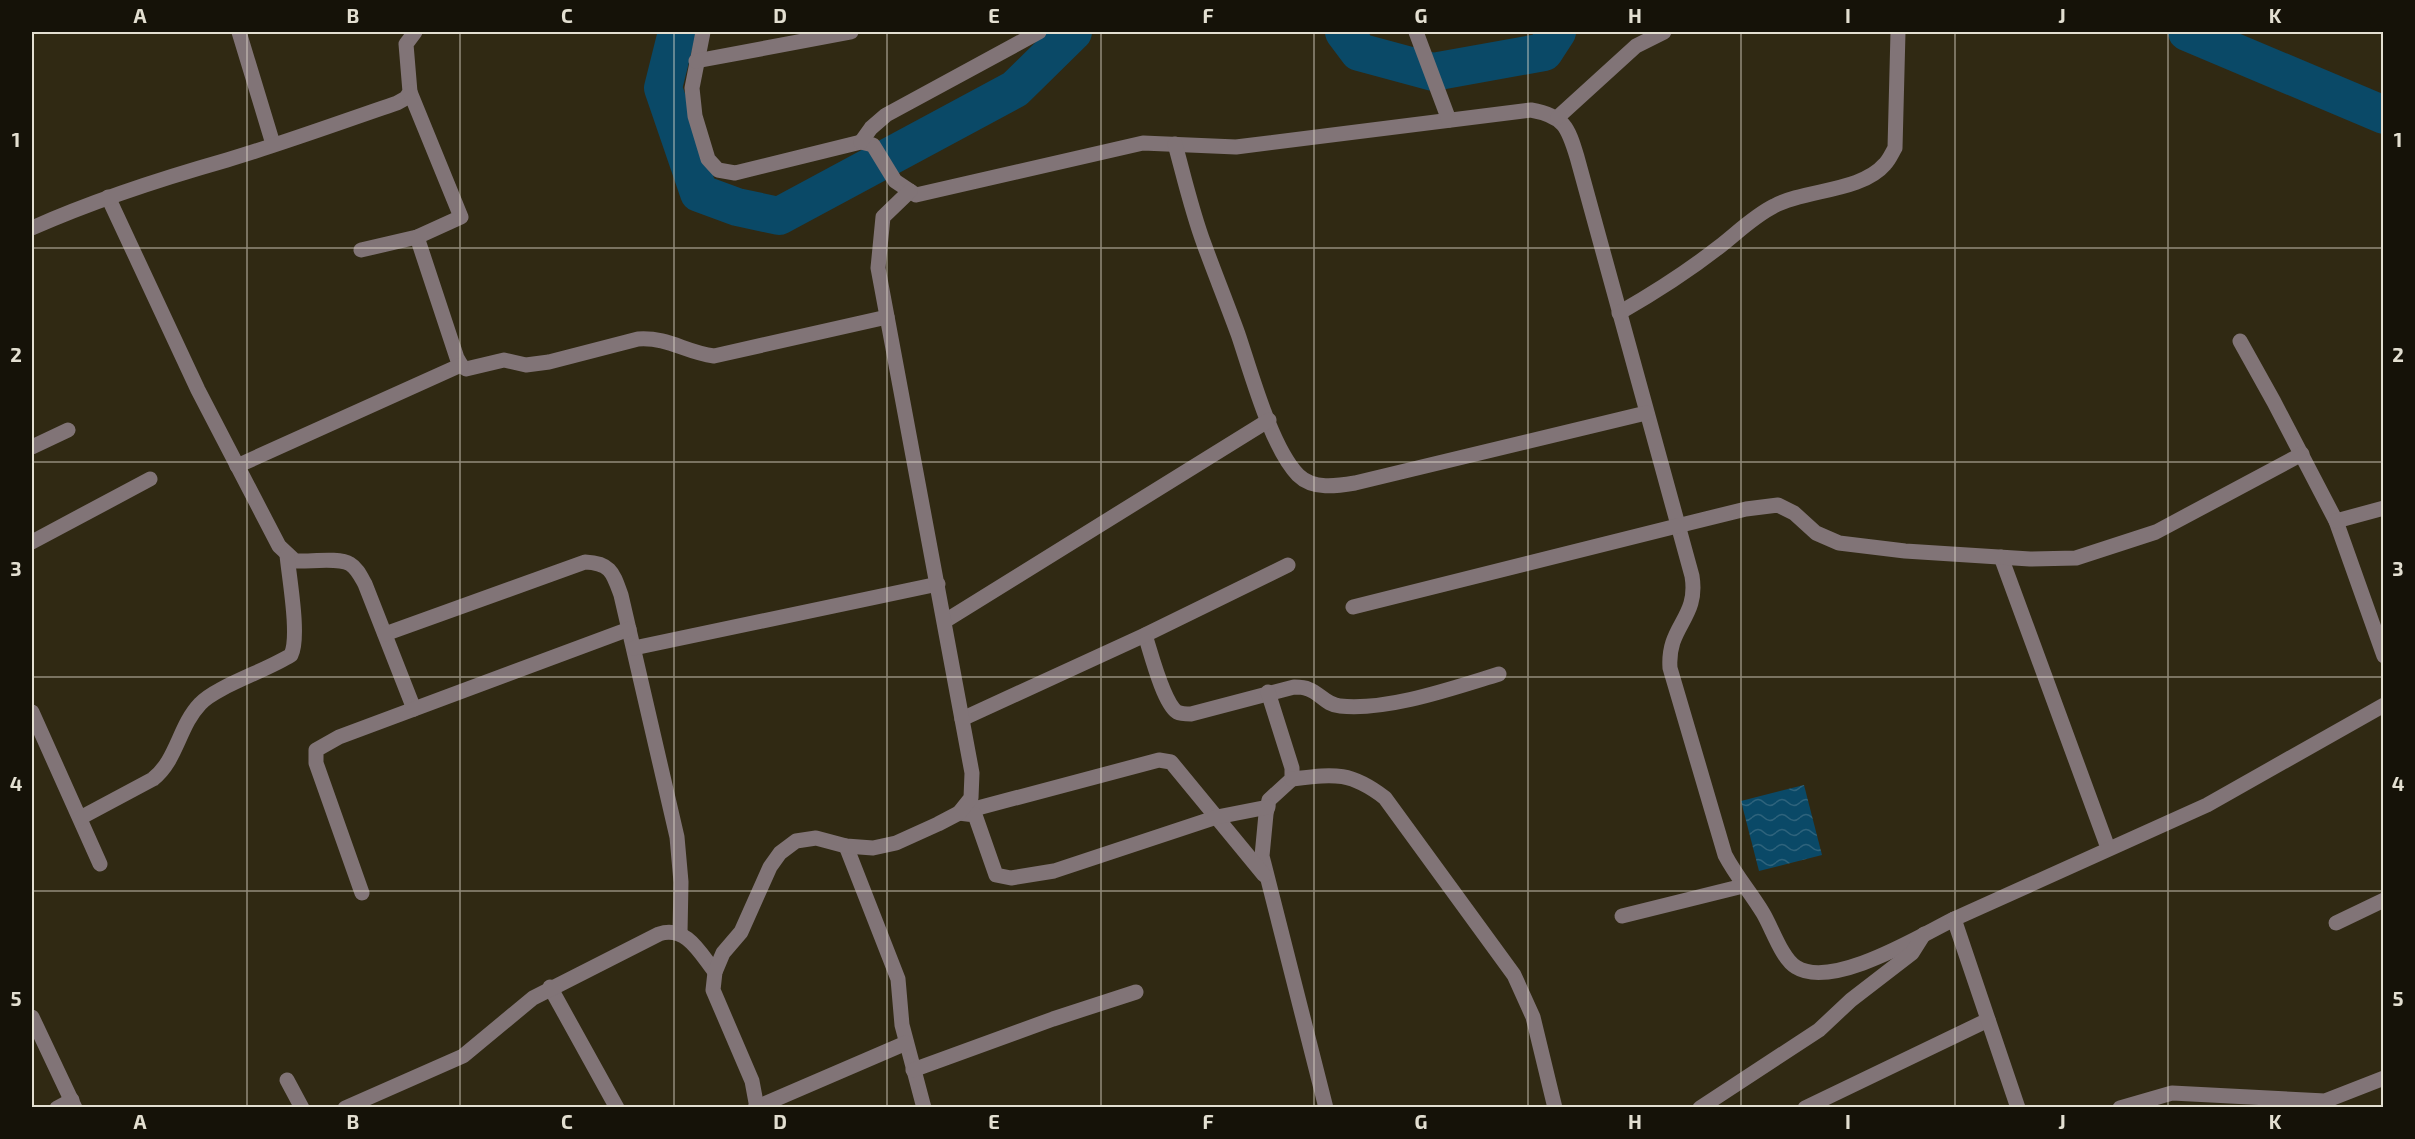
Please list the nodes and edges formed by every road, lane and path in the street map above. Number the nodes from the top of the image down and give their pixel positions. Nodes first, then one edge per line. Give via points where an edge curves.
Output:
1 (239, 32) edge
2 (703, 32) edge
3 (851, 32) edge
4 (1039, 32) edge
5 (1416, 32) edge
6 (1664, 32) edge
7 (1898, 32) edge
8 (411, 33) edge
9 (1636, 39) edge
10 (696, 61) junction
11 (410, 92) junction
12 (1558, 117) junction
13 (1449, 120) junction
14 (867, 143) junction
15 (273, 144) junction
16 (1175, 144) junction
17 (910, 190) junction
18 (108, 197) junction
19 (32, 228) edge
20 (417, 237) junction
21 (361, 250) dead end
22 (1619, 313) junction
23 (887, 317) junction
24 (2240, 341) dead end
25 (461, 365) junction
26 (1646, 413) junction
27 (1269, 420) junction
28 (68, 430) dead end
29 (32, 447) edge
30 (2302, 454) junction
31 (237, 466) junction
32 (150, 479) dead end
33 (2384, 508) edge
34 (2336, 521) junction
35 (1677, 526) junction
36 (32, 542) edge
37 (287, 555) junction
38 (2001, 557) junction
39 (1288, 565) dead end
40 (938, 584) junction
41 (1353, 607) dead end
42 (945, 621) junction
43 (629, 629) junction
44 (385, 634) junction
45 (1145, 635) junction
46 (634, 648) junction
47 (2384, 656) edge
48 (1499, 674) dead end
49 (1268, 692) junction
50 (2384, 705) edge
51 (414, 709) junction
52 (32, 712) edge
53 (962, 719) junction
54 (1292, 779) junction
55 (1268, 807) junction
56 (959, 813) junction
57 (1217, 817) junction
58 (80, 818) junction
59 (846, 846) junction
60 (2108, 848) junction
61 (100, 864) dead end
62 (1267, 878) junction
63 (1743, 886) junction
64 (362, 893) dead end
65 (2384, 900) edge
66 (1622, 916) dead end
67 (1954, 920) junction
68 (2336, 923) dead end
69 (680, 933) junction
70 (1924, 934) junction
71 (715, 972) junction
72 (550, 987) junction
73 (1136, 992) dead end
74 (32, 1017) edge
75 (1988, 1020) junction
76 (906, 1043) junction
77 (913, 1070) junction
78 (2384, 1078) edge
79 (287, 1080) dead end
80 (74, 1104) edge
81 (2326, 1104) edge
82 (57, 1107) edge
83 (302, 1107) edge
84 (345, 1107) edge
85 (617, 1107) edge
86 (756, 1107) edge
87 (924, 1107) edge
88 (1326, 1107) edge
89 (1555, 1107) edge
90 (1700, 1107) edge
91 (1805, 1107) edge
92 (2018, 1107) edge
93 (2120, 1107) edge

1 - 15 street
2 - 10 street
3 - 10 street
4 - 14 street via 886,116 871,128
5 - 13 street
6 - 9 street
7 - 22 street via 1894,148 1885,165 1858,182 1775,205 1659,290
8 - 11 street via 406,44
9 - 12 street
10 - 14 street via 692,88 695,116 708,159 718,170 735,173
11 - 15 street via 397,103
11 - 20 street via 461,217
12 - 13 street via 1532,110
12 - 22 street via 1573,144
13 - 16 street via 1236,147
14 - 17 street via 895,181
15 - 18 street
16 - 17 street via 1143,143 916,195
16 - 27 street via 1204,243
17 - 23 street via 883,217 878,268
18 - 19 street
18 - 31 street
20 - 21 street
20 - 25 street
22 - 26 street
23 - 25 street via 714,356 654,338 534,364 504,360 474,369
23 - 40 street
24 - 30 street
25 - 31 street
26 - 27 street via 1334,486 1316,485 1299,476 1279,447
26 - 35 street
27 - 42 street
28 - 29 street
30 - 34 street
30 - 38 street via 2156,532 2106,550 2076,558
31 - 37 street via 265,522
32 - 36 street
33 - 34 street
34 - 47 street
35 - 38 street via 1778,505 1794,513 1816,533 1839,543
35 - 41 street
35 - 63 street via 1695,591 1687,616 1671,642 1670,668 1725,855
37 - 44 street via 296,561 350,563 365,584
37 - 58 street via 294,633 291,656 204,699 190,717 163,770
38 - 60 street
39 - 45 street
40 - 42 street
40 - 46 street
42 - 53 street
43 - 44 street via 621,595 608,568 599,562 585,562
43 - 46 street
43 - 51 street
44 - 51 street
45 - 49 street via 1166,696 1179,713 1191,714
45 - 53 street
46 - 69 street via 677,837
48 - 49 street via 1433,694 1342,707 1331,705 1307,688
49 - 54 street
50 - 60 street via 2207,805
51 - 64 street via 339,737 316,750 316,763
52 - 58 street
53 - 56 street via 972,773 971,798
54 - 55 street via 1269,801
54 - 89 street via 1347,776 1385,798 1514,975 1533,1017
55 - 57 street
55 - 62 street via 1262,856
56 - 57 street via 1159,760 1171,762
56 - 57 street via 975,815 996,875 1011,878 1054,871
56 - 59 street via 896,843 873,848
57 - 62 street
58 - 61 street
59 - 71 street via 816,838 796,841 780,853 741,932 723,952
59 - 76 street via 898,979
60 - 67 street
62 - 88 street
63 - 66 street
63 - 70 street via 1767,919 1785,957 1797,968 1815,974 1831,974 1860,964
65 - 68 street
67 - 70 street
67 - 75 street
69 - 71 street
69 - 72 street via 659,934
70 - 90 street via 1912,953 1819,1030
71 - 86 street via 713,990 752,1081
72 - 84 street via 463,1056
72 - 85 street
73 - 77 street
74 - 80 street
75 - 91 street
75 - 92 street
76 - 77 street
76 - 86 street
77 - 87 street
78 - 81 street
79 - 83 street
80 - 82 street
81 - 93 street via 2172,1094

